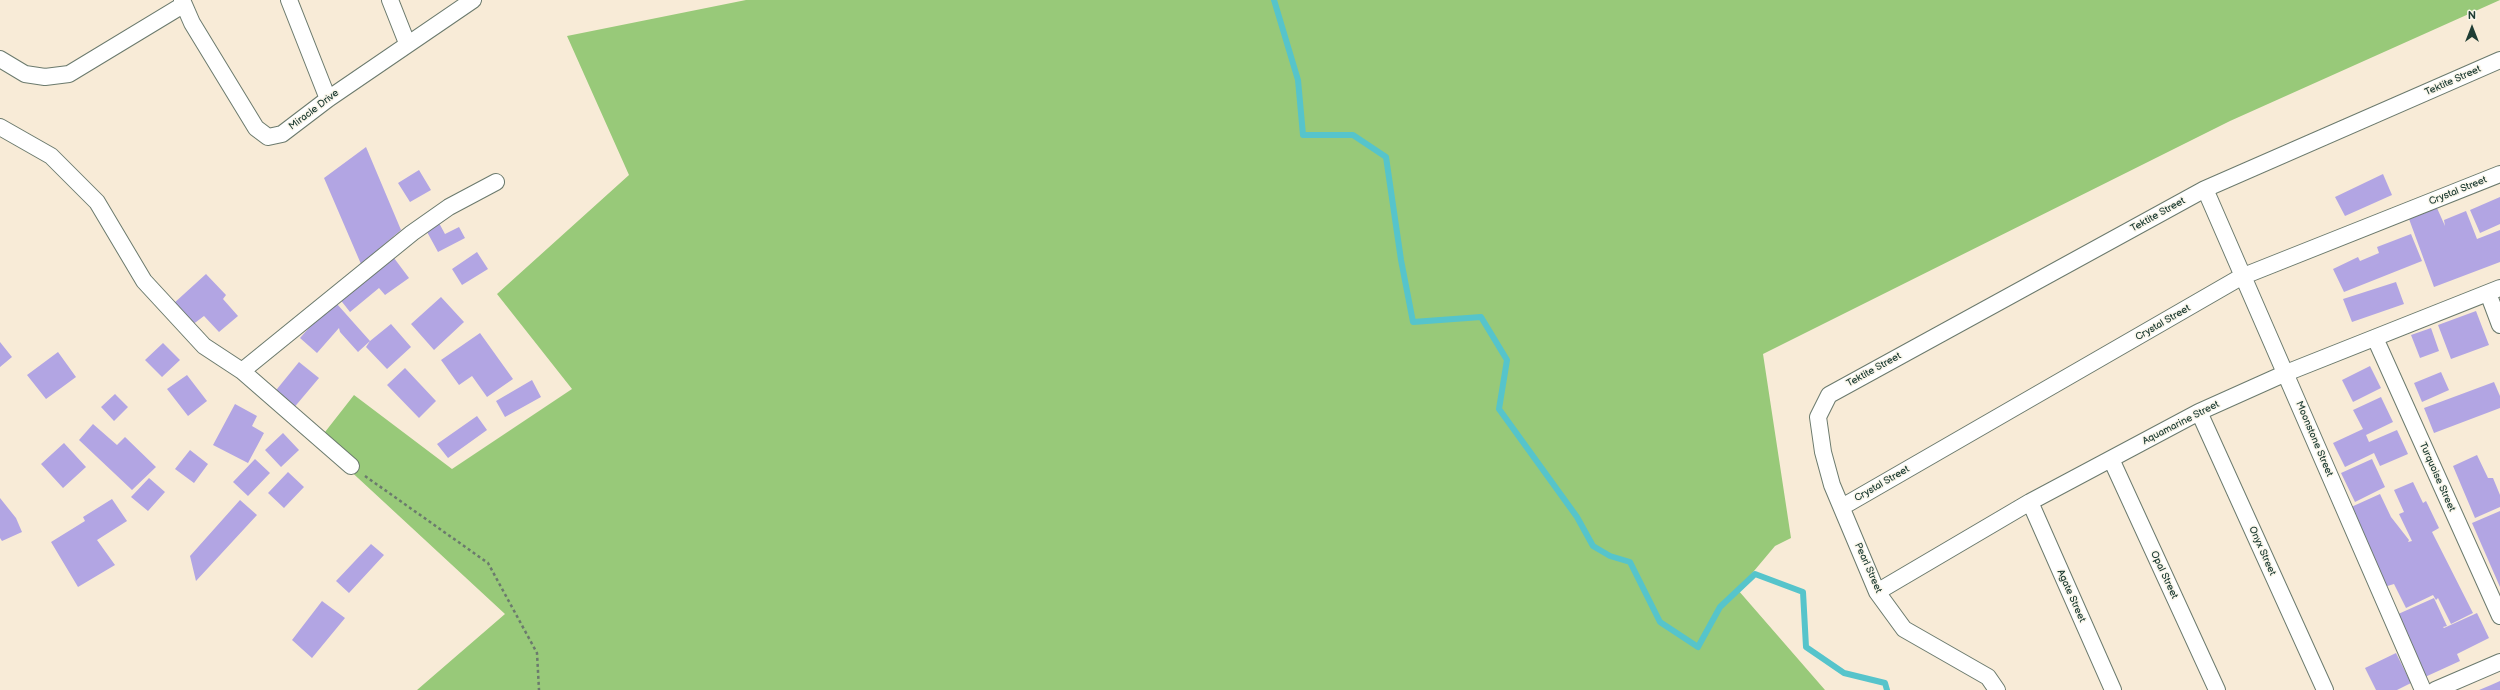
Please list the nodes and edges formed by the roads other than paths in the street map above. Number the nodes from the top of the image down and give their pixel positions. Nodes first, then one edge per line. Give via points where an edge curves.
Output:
1 (289, 0) edge
2 (390, 0) edge
3 (473, 0) edge
4 (183, 2) edge
5 (407, 44) junction
6 (0, 59) edge
7 (2500, 60) edge
8 (328, 99) junction
9 (0, 127) edge
10 (2500, 174) edge
11 (496, 182) dead end
12 (2205, 189) junction
13 (2242, 277) junction
14 (2494, 290) edge
15 (2500, 325) edge
16 (2375, 338) junction
17 (242, 371) junction
18 (2286, 373) junction
19 (1829, 395) joint
20 (2199, 412) junction
21 (2111, 459) junction
22 (351, 466) road end
23 (2030, 502) junction
24 (1842, 507) junction
25 (1877, 592) junction
26 (2500, 616) edge
27 (2500, 662) edge
28 (1997, 690) edge
29 (2113, 690) edge
30 (2217, 690) edge
31 (2325, 690) edge
32 (2423, 690) edge
33 (2435, 690) edge

1 - 8 street
2 - 5 street
3 - 5 street, Miracle Drive
4 - 6 street via 69,74 45,77 25,74
4 - 8 street, Miracle Drive via 256,128 268,137 282,134
5 - 8 street, Miracle Drive
7 - 12 street, Tektite Street
9 - 17 street via 51,156 77,180 98,202 144,281 204,346
10 - 13 street, Crystal Street
11 - 17 street via 449,207 412,233
12 - 13 street, Moonstone Street
12 - 19 street, Tektite Street
13 - 18 street, Moonstone Street
13 - 24 street, Crystal Street
14 - 15 street
14 - 16 street, Aquamarine Street
16 - 18 street, Aquamarine Street
16 - 26 street, Turquoise Street
17 - 22 street
18 - 20 street, Aquamarine Street
18 - 32 street, Moonstone Street
19 - 24 street, Pearl Street via 1818,417 1823,452
20 - 21 street, Aquamarine Street
20 - 31 street, Onyx Street
21 - 23 street, Aquamarine Street
21 - 30 street, Opal Street
23 - 25 street, Aquamarine Street
23 - 29 street, Agate Street
24 - 25 street, Pearl Street
25 - 28 street, Pearl Street via 1904,629 1988,677
27 - 33 street

